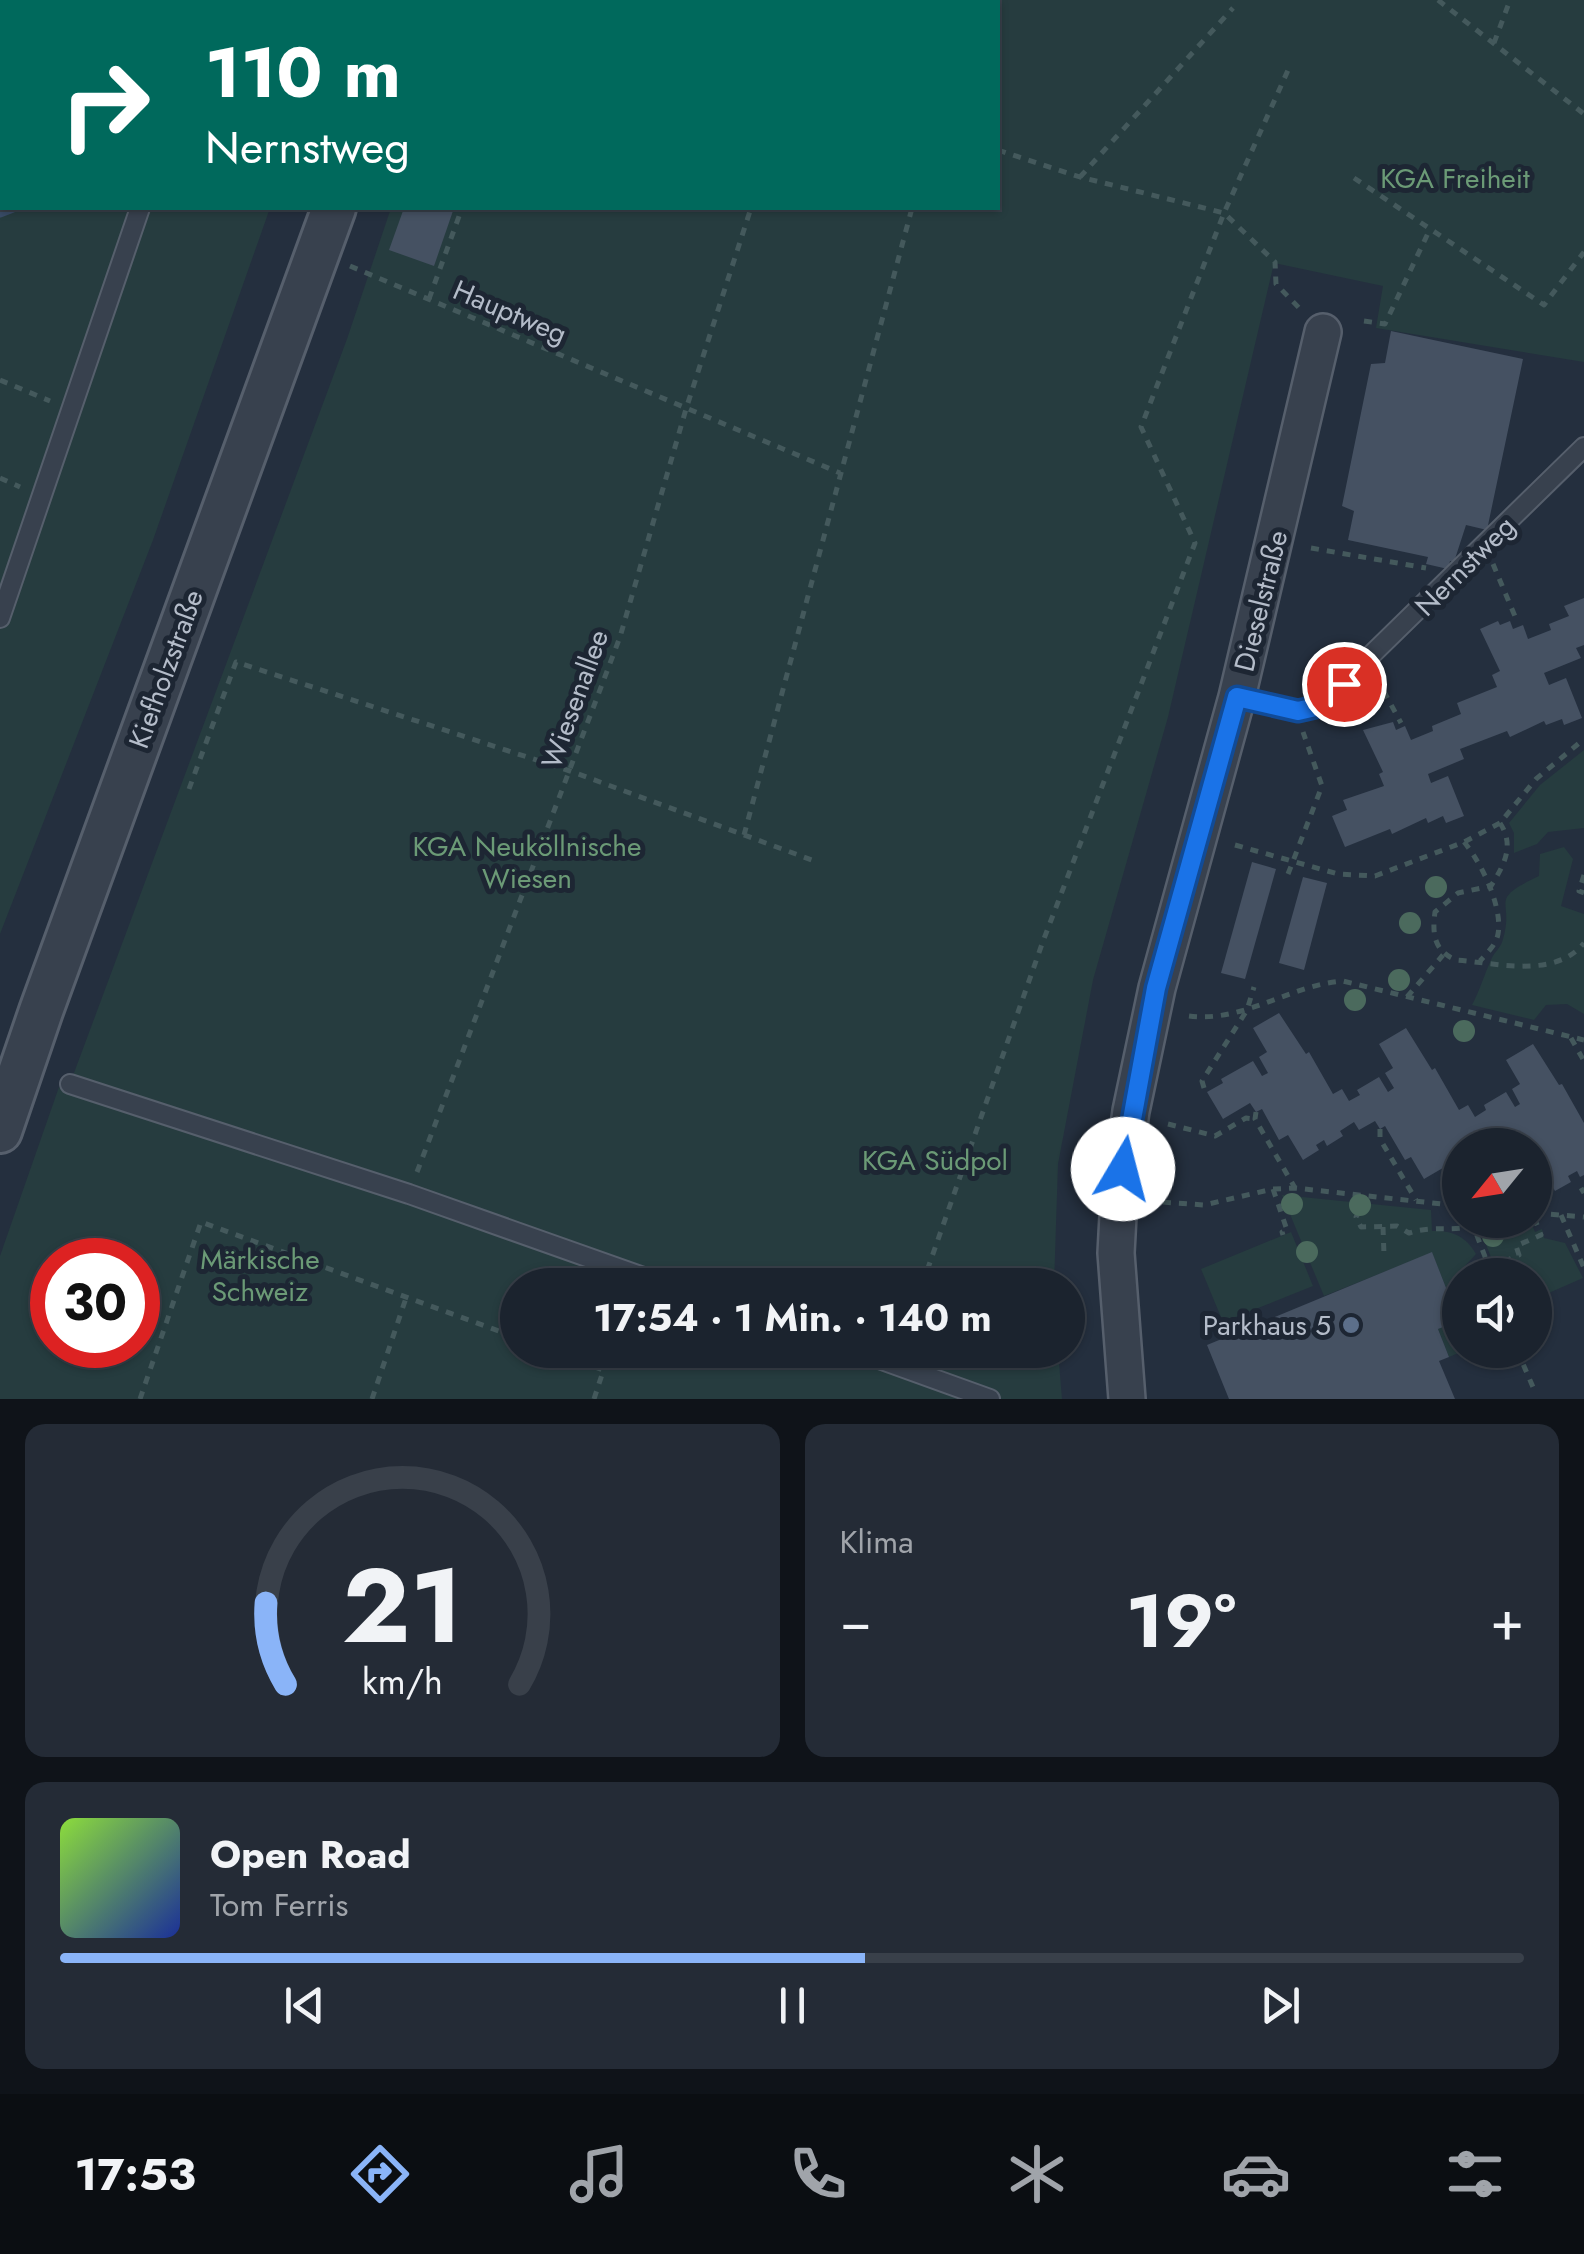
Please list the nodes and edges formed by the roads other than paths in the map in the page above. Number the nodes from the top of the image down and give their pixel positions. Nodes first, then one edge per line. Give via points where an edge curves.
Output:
1 (139, 210) edge
2 (333, 210) edge
3 (1323, 332) road end
4 (1584, 448) edge
5 (0, 618) edge
6 (1237, 697) junction
7 (70, 1084) dead end
8 (0, 1131) edge
9 (618, 1268) edge
10 (904, 1368) edge
11 (990, 1399) edge
12 (1126, 1399) edge

1 - 5 lane
2 - 8 street, Kiefholzstraße
3 - 6 street, Dieselstraße
4 - 6 lane, Nernstweg via 1320,706 1298,711
6 - 12 street, Dieselstraße via 1156,988 1131,1112 1119,1198 1117,1300
7 - 9 lane
10 - 11 lane

